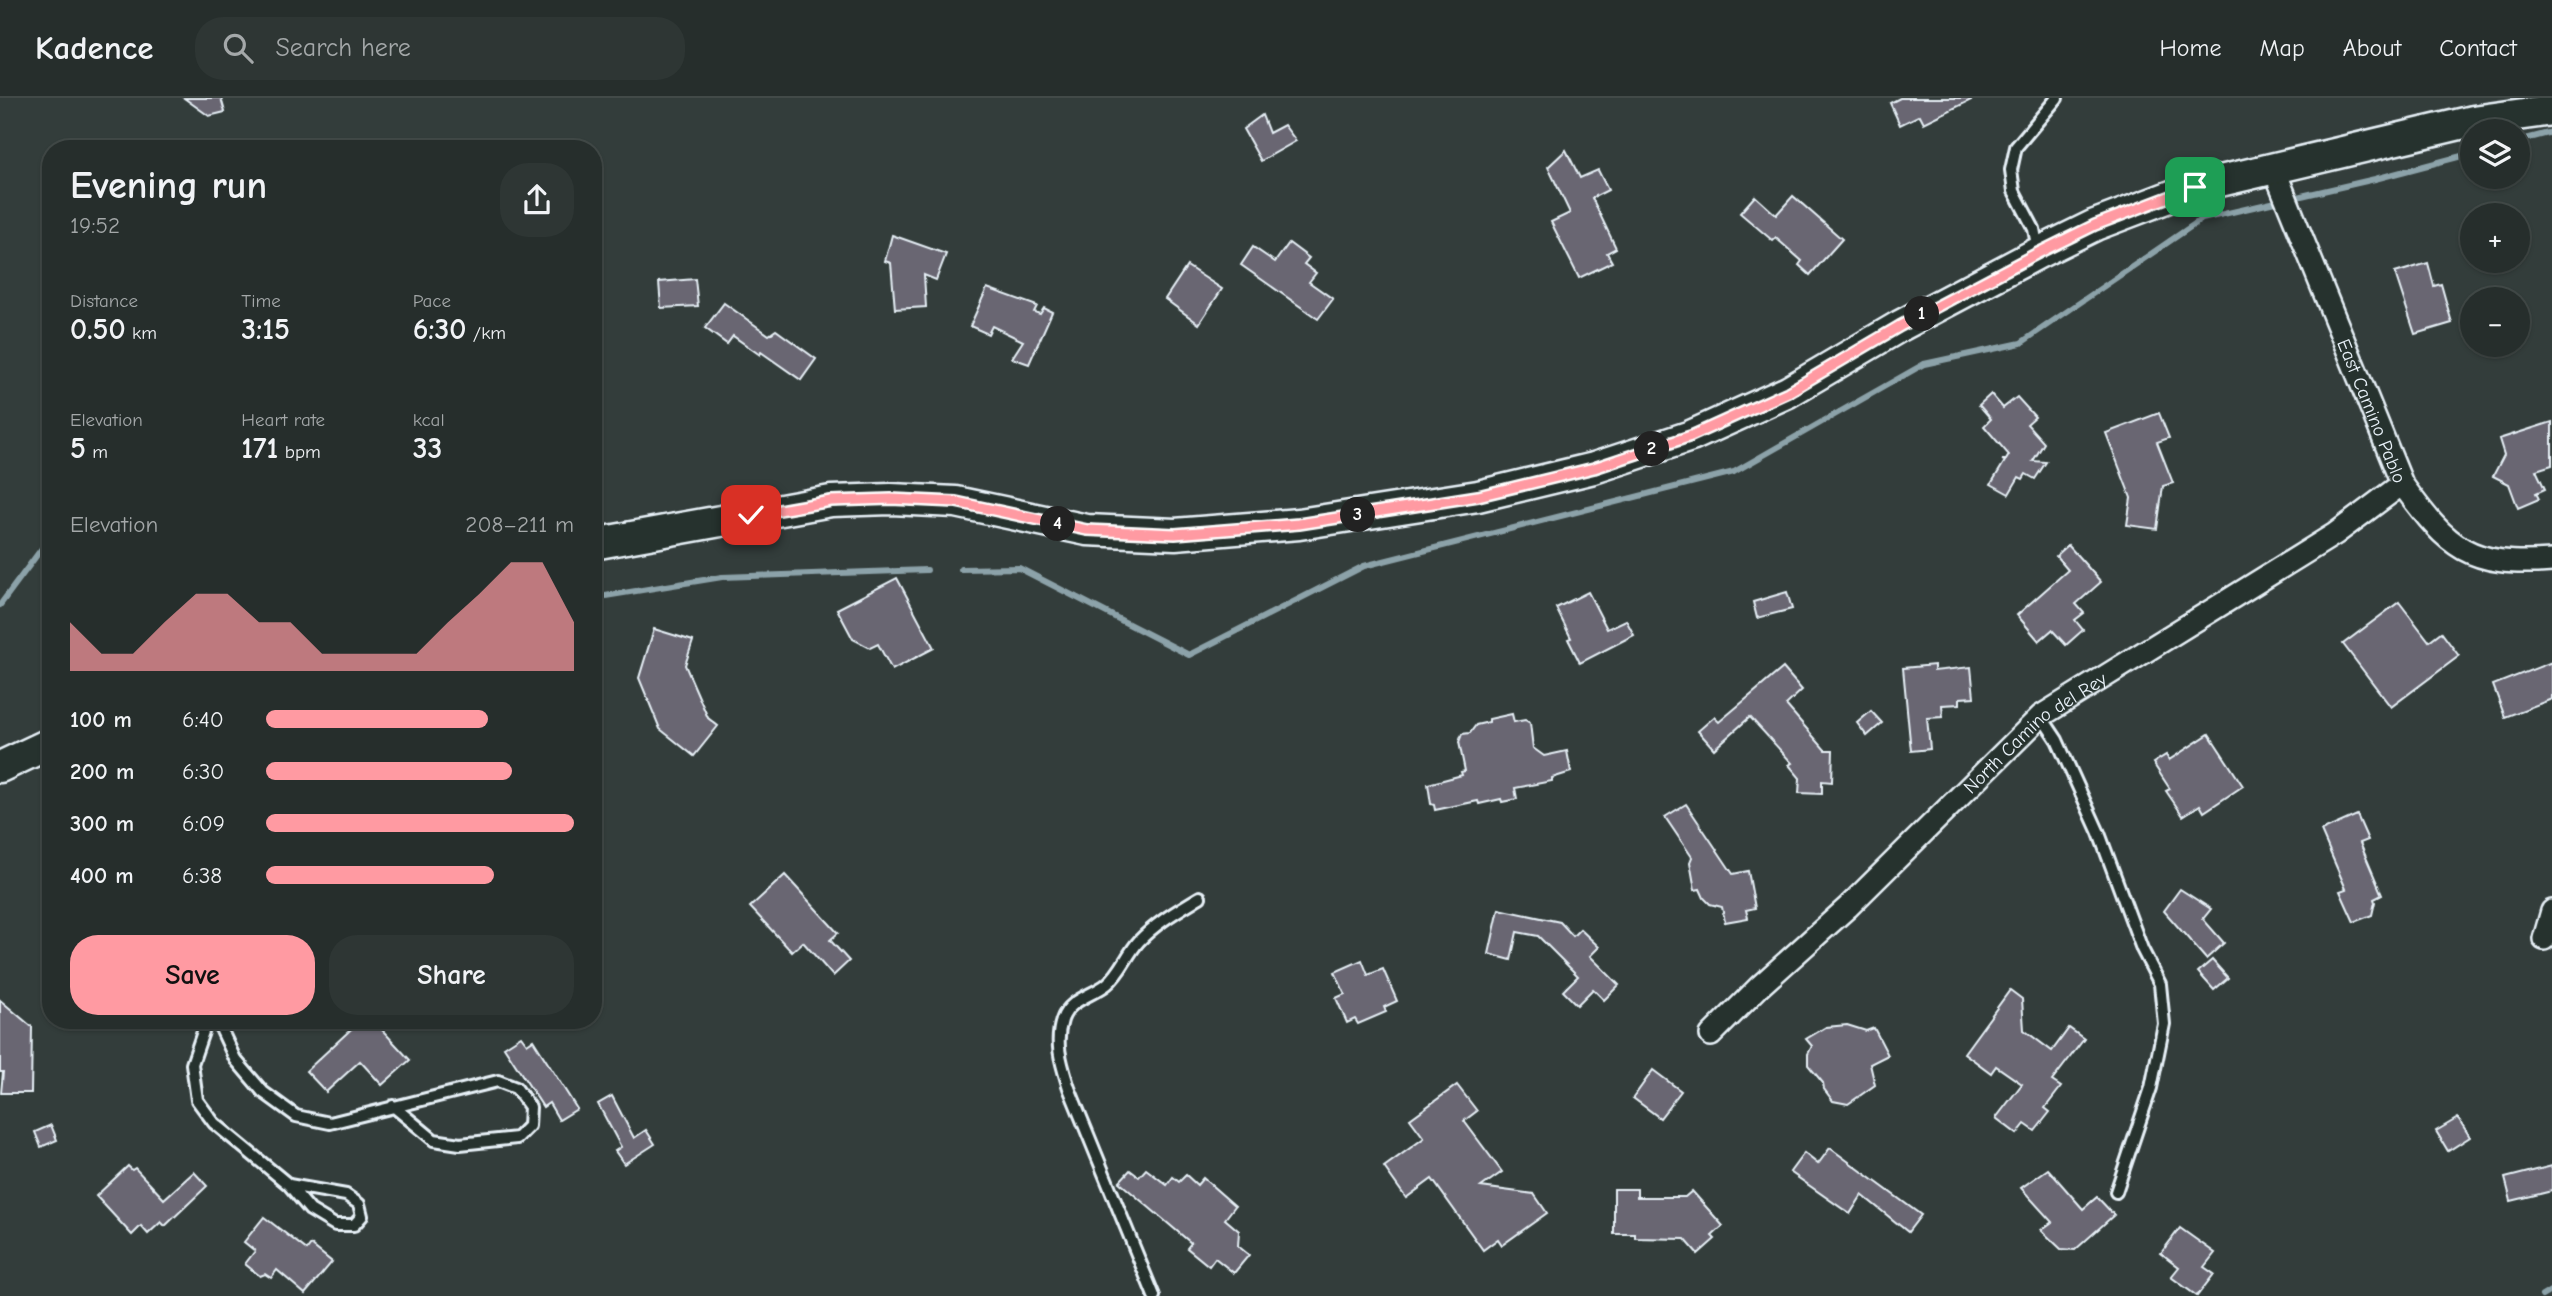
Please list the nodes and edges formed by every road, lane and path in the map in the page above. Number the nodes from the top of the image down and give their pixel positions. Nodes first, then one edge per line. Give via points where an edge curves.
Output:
1 (2057, 98) edge
2 (2552, 110) edge
3 (2274, 169) junction
4 (2038, 253) junction
5 (2402, 484) junction
6 (602, 542) edge
7 (2552, 561) edge
8 (2041, 716) junction
9 (42, 747) edge
10 (0, 766) edge
11 (1200, 897) dead end
12 (2552, 911) edge
13 (2544, 939) dead end
14 (204, 1029) edge
15 (220, 1029) edge
16 (1711, 1035) dead end
17 (393, 1106) junction
18 (289, 1185) junction
19 (2116, 1192) dead end
20 (1154, 1296) edge

1 - 4 lane via 2016,147 2011,170 2014,191 2034,229
2 - 3 street via 2473,121
3 - 4 street via 2195,187 2095,225
3 - 5 street, East Camino Pablo
4 - 6 street via 1788,392 1691,436 1594,468 1478,496 1299,524 1175,534 1087,530 956,502 831,501
5 - 7 street, East Camino Pablo via 2450,542 2483,558
5 - 8 street, North Camino del Rey via 2335,534
8 - 16 street, North Camino del Rey
8 - 19 lane via 2057,740 2099,833 2142,949 2160,984 2164,1024 2151,1087
9 - 10 street
11 - 20 lane via 1158,923 1108,984 1073,1004 1063,1017 1058,1036 1069,1088
12 - 13 street
14 - 18 lane via 192,1065 197,1100 214,1123
15 - 17 lane via 235,1059 263,1092 296,1116 330,1123
17 - 17 lane via 498,1082 516,1088 530,1107 529,1126 517,1138 460,1144 434,1140
18 - 18 lane via 346,1195 359,1204 362,1216 355,1225 335,1225 310,1210

